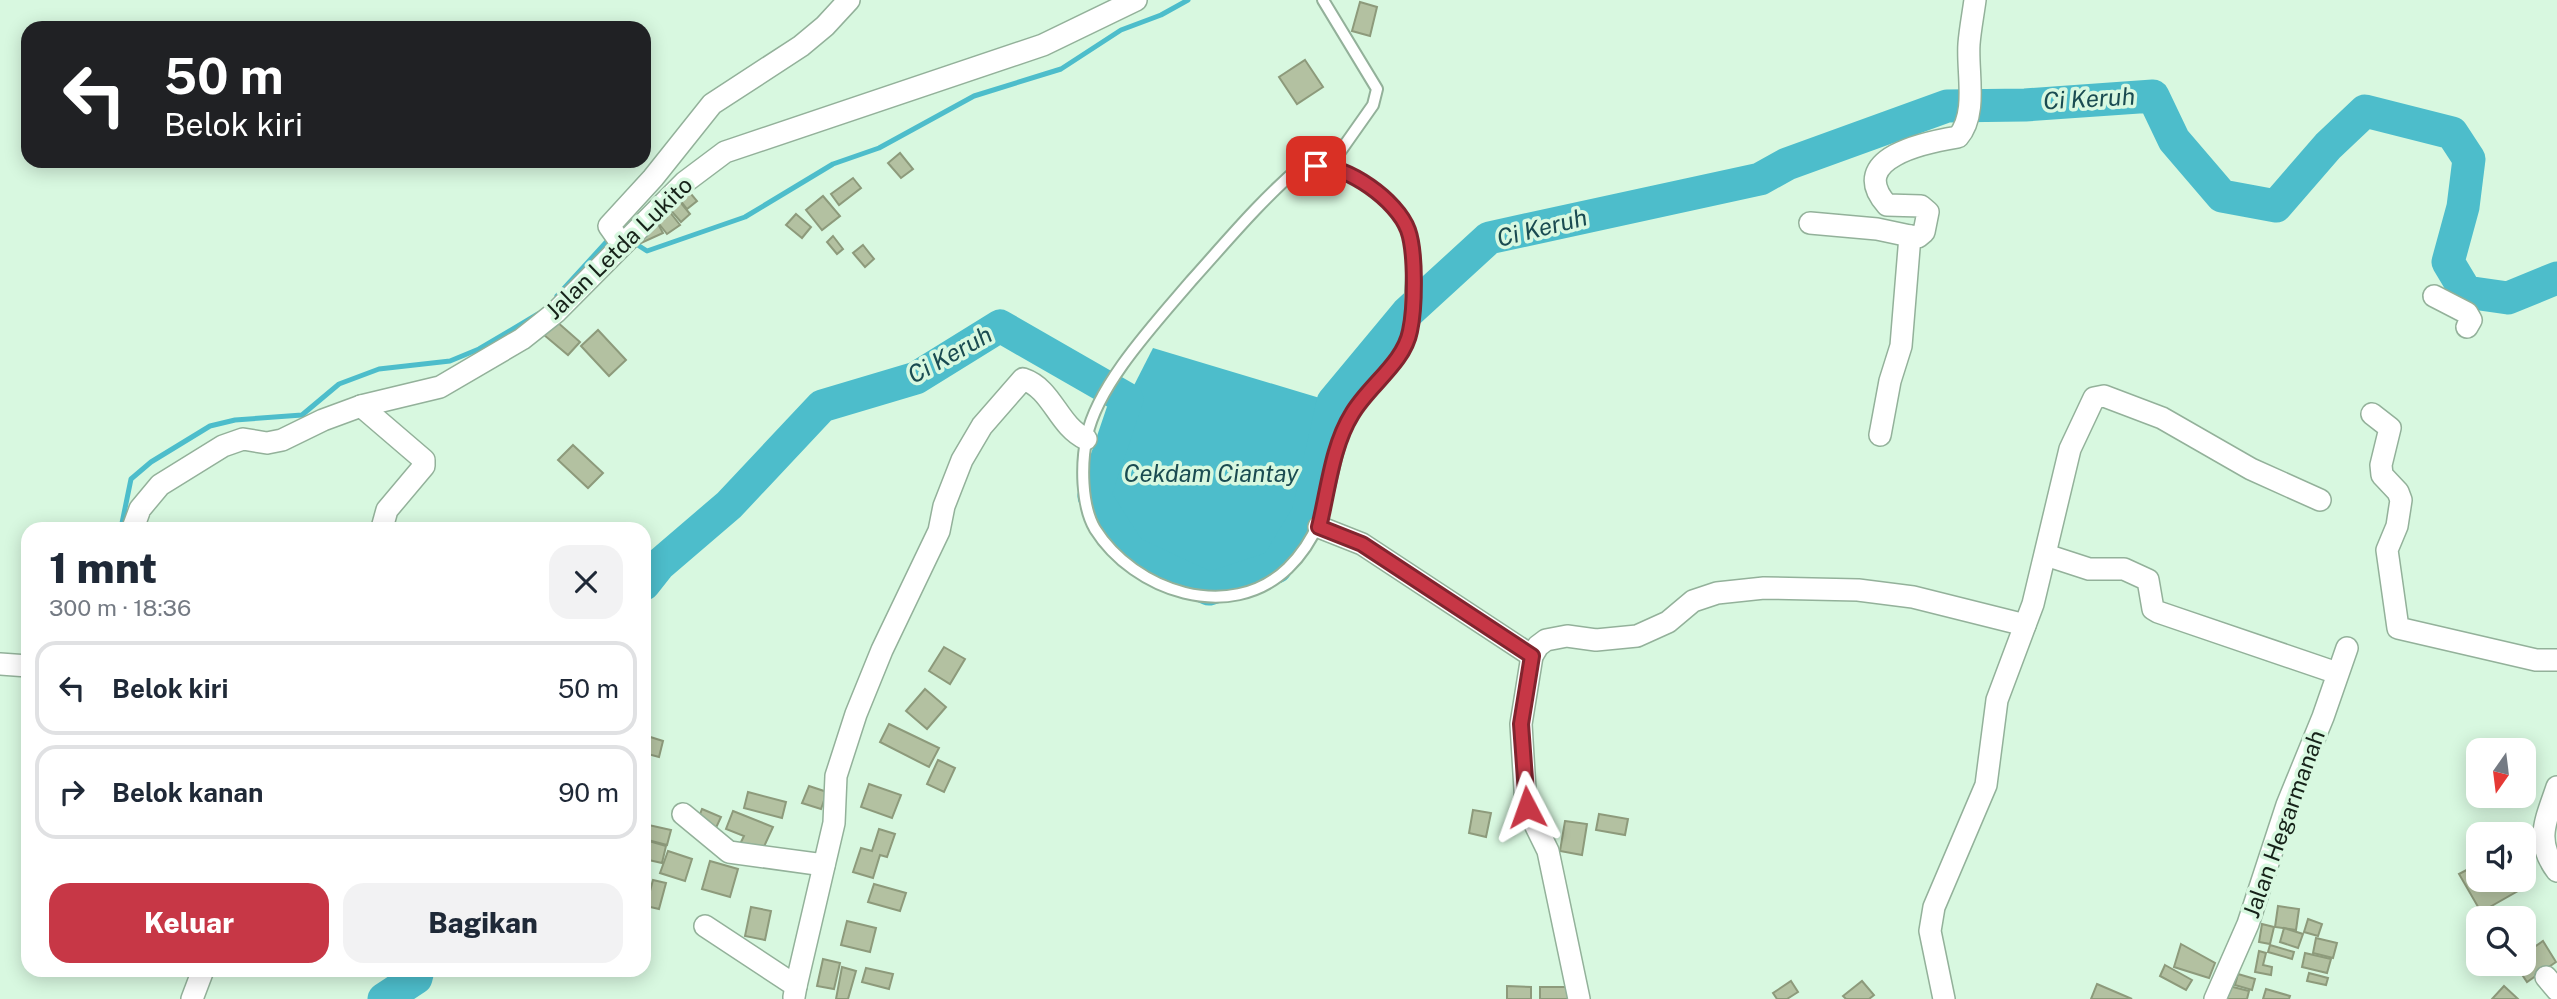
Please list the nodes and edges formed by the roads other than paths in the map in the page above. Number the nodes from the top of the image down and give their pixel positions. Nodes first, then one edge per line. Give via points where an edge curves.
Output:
1 (849, 0) edge
2 (1136, 0) edge
3 (1324, 0) edge
4 (1975, 0) edge
5 (1331, 166) junction
6 (1810, 223) dead end
7 (1910, 236) junction
8 (621, 237) junction
9 (2434, 296) dead end
10 (2468, 327) dead end
11 (361, 406) junction
12 (2372, 414) dead end
13 (1088, 430) junction
14 (1880, 435) dead end
15 (2320, 500) dead end
16 (135, 522) edge
17 (384, 522) edge
18 (1319, 527) junction
19 (2046, 555) junction
20 (2025, 625) junction
21 (2347, 648) dead end
22 (1532, 656) junction
23 (2557, 660) edge
24 (0, 664) edge
25 (21, 666) edge
26 (2337, 673) junction
27 (2557, 787) edge
28 (683, 814) dead end
29 (824, 865) junction
30 (2557, 871) edge
31 (705, 926) dead end
32 (795, 992) edge
33 (1579, 999) edge
34 (1944, 999) edge
35 (2215, 999) edge

1 - 8 street via 801,46 712,104 609,226
2 - 8 street, Jalan Letda Lukito via 1043,45 725,152
3 - 5 lane via 1377,89 1373,105
4 - 7 street via 1964,130 1958,137 1885,159 1877,170 1877,184 1887,205 1921,206 1928,212 1924,232
5 - 13 lane via 1301,166 1266,196 1136,345
5 - 18 lane via 1363,180 1407,226 1412,243 1411,320 1401,354 1350,415
6 - 7 street
7 - 14 street via 1901,346
8 - 11 street, Jalan Letda Lukito via 556,312 522,339 440,387
9 - 10 street via 2468,313
11 - 16 street, Jalan Letda Lukito via 282,440 243,439 223,446 160,485
11 - 17 street via 424,460 424,466 387,510
12 - 23 street via 2390,428 2382,475 2401,500 2387,550 2398,628 2536,660
13 - 18 lane via 1084,489 1094,527 1119,559 1155,583 1196,596 1240,596 1279,577 1305,551
13 - 29 street via 1062,421 1035,383 1023,379 972,441 952,483 939,531 856,714 836,776 834,823
15 - 19 street via 2162,418 2099,396 2092,401 2070,449
18 - 22 street via 1362,544
19 - 20 street
19 - 26 street via 2089,569 2135,572 2148,580 2153,609 2158,612
20 - 22 street via 1913,597 1858,590 1763,588 1693,601 1668,622 1637,636 1546,640
20 - 34 street via 1997,700 1986,785 1934,907 1930,931
21 - 26 street, Jalan Hegarmanah
22 - 33 street via 1521,724 1527,807 1548,851
24 - 25 street
26 - 35 street, Jalan Hegarmanah via 2248,923
27 - 30 street via 2542,834 2543,847
28 - 29 street via 729,852
29 - 32 street
31 - 32 street

